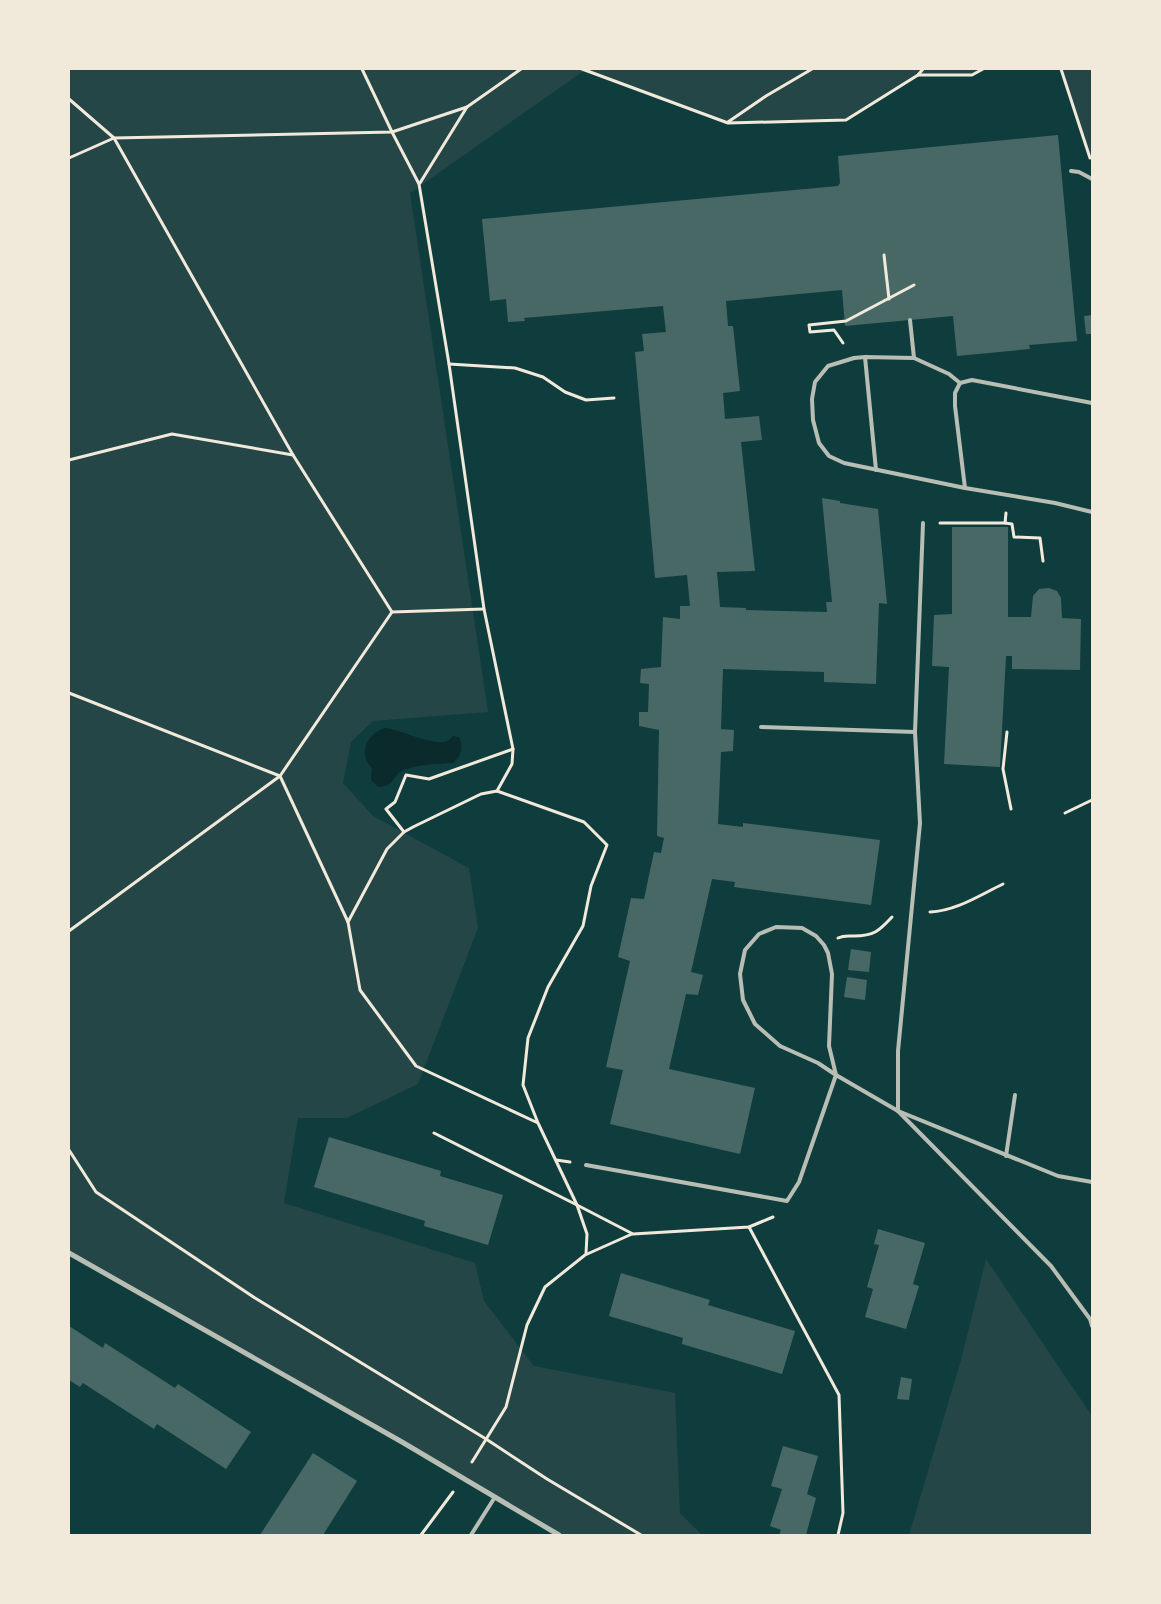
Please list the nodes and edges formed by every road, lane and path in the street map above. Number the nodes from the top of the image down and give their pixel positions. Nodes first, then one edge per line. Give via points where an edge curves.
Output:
1 (362, 69) edge
2 (521, 69) edge
3 (582, 69) edge
4 (812, 69) edge
5 (923, 69) edge
6 (983, 69) edge
7 (1061, 69) edge
8 (918, 76) junction
9 (69, 99) edge
10 (467, 107) junction
11 (728, 123) junction
12 (392, 132) junction
13 (114, 138) junction
14 (69, 158) edge
15 (1092, 164) edge
16 (1071, 171) dead end
17 (1092, 179) edge
18 (419, 184) junction
19 (884, 255) dead end
20 (914, 285) dead end
21 (889, 299) junction
22 (910, 320) dead end
23 (865, 357) junction
24 (854, 358) junction
25 (914, 358) junction
26 (449, 364) junction
27 (960, 383) junction
28 (614, 398) dead end
29 (1092, 403) edge
30 (293, 455) junction
31 (69, 460) edge
32 (876, 470) junction
33 (965, 488) junction
34 (1007, 495) junction
35 (1092, 512) edge
36 (923, 523) joint
37 (1005, 523) junction
38 (1043, 561) dead end
39 (484, 609) junction
40 (392, 612) junction
41 (69, 693) edge
42 (760, 727) dead end
43 (915, 732) junction
44 (1007, 732) dead end
45 (513, 749) junction
46 (280, 776) junction
47 (497, 791) junction
48 (1092, 800) edge
49 (1011, 809) dead end
50 (1065, 813) dead end
51 (404, 832) junction
52 (348, 922) junction
53 (69, 931) edge
54 (836, 1074) junction
55 (1015, 1095) dead end
56 (898, 1110) junction
57 (538, 1123) junction
58 (434, 1132) dead end
59 (69, 1150) edge
60 (1006, 1156) junction
61 (586, 1165) dead end
62 (1092, 1182) edge
63 (787, 1201) junction
64 (577, 1205) junction
65 (749, 1227) junction
66 (633, 1234) junction
67 (69, 1253) edge
68 (586, 1255) junction
69 (1092, 1326) edge
70 (486, 1439) junction
71 (463, 1478) junction
72 (496, 1497) junction
73 (421, 1535) edge
74 (471, 1535) edge
75 (558, 1535) edge
76 (641, 1535) edge
77 (838, 1535) edge

1 - 12 path
2 - 10 path
3 - 11 path
4 - 11 path
5 - 8 path
6 - 8 path via 972,75
7 - 15 path
8 - 11 path via 846,120
9 - 13 path
10 - 12 path
10 - 18 path
12 - 13 path
12 - 18 path
13 - 14 path
13 - 30 path
16 - 17 lane
18 - 26 path
19 - 21 path
20 - 21 path
21 - 24 path via 846,321 809,325 810,332 834,330
22 - 25 lane
23 - 24 lane
23 - 25 lane
23 - 32 lane
24 - 32 lane via 828,366 815,382 813,420 818,443 829,456
25 - 27 lane via 949,374
26 - 28 path via 515,368 543,376 565,392 586,400
26 - 39 path
27 - 29 lane via 972,380
27 - 33 lane via 955,393 955,406
30 - 31 path via 172,434
30 - 40 path
32 - 33 lane
33 - 34 lane
34 - 35 lane
34 - 37 path
36 - 37 path
36 - 43 lane
37 - 38 path via 1012,524 1014,537 1040,538
39 - 40 path
39 - 45 path
40 - 46 path
41 - 46 path
42 - 43 lane
43 - 56 lane via 920,823 898,1051
44 - 49 path via 1004,769
45 - 47 path via 512,764
45 - 51 path via 429,779 406,775 395,802 386,809
46 - 52 path
46 - 53 path
47 - 51 path via 480,794
47 - 57 path via 584,822 607,845 591,886 583,926 548,987 528,1038 523,1085
48 - 50 path
51 - 52 path via 387,849
52 - 57 path via 360,990 416,1066
54 - 54 lane via 829,1046 832,974 824,944 802,928 776,927 759,934 745,950 740,974 743,1000 755,1024 780,1046
54 - 56 lane
54 - 63 lane via 799,1182
55 - 60 lane
56 - 60 lane
56 - 69 lane via 1051,1266
57 - 64 path
58 - 64 path
59 - 70 path via 96,1192 255,1298
60 - 62 lane via 1058,1176
61 - 63 lane
63 - 65 path via 772,1218
64 - 66 path
64 - 68 path via 587,1234
65 - 66 path
65 - 77 path via 839,1395 843,1513
66 - 68 path
67 - 71 street
68 - 70 path via 545,1287 527,1325 506,1408
70 - 71 path
70 - 76 path via 547,1480
71 - 72 street
71 - 73 path
72 - 74 lane
72 - 75 street

